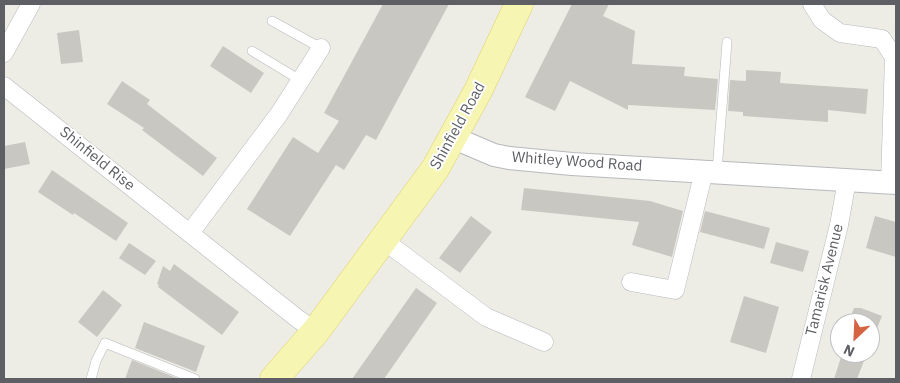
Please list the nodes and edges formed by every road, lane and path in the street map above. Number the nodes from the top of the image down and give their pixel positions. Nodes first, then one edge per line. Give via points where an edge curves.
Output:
1 (31, 4) edge
2 (519, 4) edge
3 (812, 4) edge
4 (272, 21) dead end
5 (727, 42) dead end
6 (321, 48) joint
7 (252, 51) dead end
8 (4, 53) edge
9 (300, 80) junction
10 (4, 86) edge
11 (454, 138) junction
12 (710, 171) junction
13 (847, 180) junction
14 (893, 183) edge
15 (190, 234) junction
16 (382, 240) junction
17 (631, 282) dead end
18 (316, 331) junction
19 (544, 342) dead end
20 (91, 379) edge
21 (195, 379) edge
22 (274, 379) edge
23 (801, 379) edge

1 - 8 street
2 - 11 main road, Shinfield Road
3 - 14 street via 822,20 840,33 882,39 894,57
4 - 6 lane
5 - 12 lane
6 - 9 street
7 - 9 lane
9 - 15 street via 279,114
10 - 15 street, Shinfield Rise
11 - 12 street, Whitley Wood Road via 509,158
11 - 16 main road, Shinfield Road via 427,181
12 - 13 street, Whitley Wood Road
12 - 17 street via 675,290
13 - 14 street, Whitley Wood Road
13 - 23 street, Tamarisk Avenue
15 - 18 street, Shinfield Rise
16 - 18 main road, Shinfield Road
16 - 19 street via 486,317
18 - 22 main road, Shinfield Road
20 - 21 lane via 105,343

